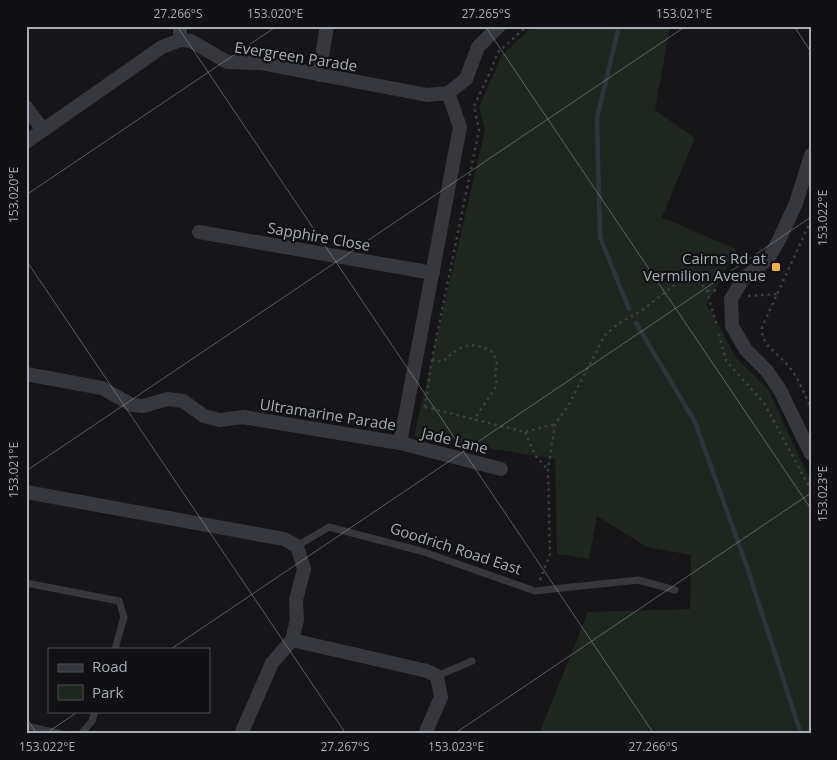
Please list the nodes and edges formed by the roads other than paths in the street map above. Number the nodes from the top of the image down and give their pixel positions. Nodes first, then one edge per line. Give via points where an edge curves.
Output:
1 (328, 26) edge
2 (499, 26) edge
3 (180, 33) edge
4 (319, 75) junction
5 (448, 93) junction
6 (26, 107) edge
7 (43, 130) junction
8 (26, 142) edge
9 (811, 155) edge
10 (199, 232) dead end
11 (433, 273) junction
12 (26, 374) edge
13 (400, 443) junction
14 (811, 454) edge
15 (501, 469) dead end
16 (26, 492) edge
17 (297, 546) junction
18 (26, 583) edge
19 (675, 590) dead end
20 (292, 640) junction
21 (115, 648) edge
22 (472, 661) dead end
23 (436, 676) junction
24 (95, 712) edge
25 (26, 726) edge
26 (62, 734) edge
27 (81, 734) edge
28 (241, 734) edge
29 (425, 734) edge

1 - 4 street
2 - 5 street via 478,47 466,79
3 - 4 street, Evergreen Parade via 227,62 260,63
3 - 7 street, Evergreen Parade
4 - 5 street, Evergreen Parade via 427,95
5 - 11 street, Ultramarine Parade via 460,127
6 - 7 street
7 - 8 street, Evergreen Parade
9 - 14 street via 796,203 779,240 768,259 743,278 731,300 732,326 746,350 780,390
10 - 11 street, Sapphire Close
11 - 13 street, Ultramarine Parade
12 - 13 street, Ultramarine Parade via 102,388 132,405 143,406 168,399 183,401 204,416 220,420 243,417
13 - 15 street, Jade Lane
16 - 17 street via 284,539
17 - 19 lane, Goodrich Road East via 329,527 421,550 535,591 638,580
17 - 20 street via 304,568 296,600
18 - 21 lane via 118,600 124,617
20 - 23 street via 427,671
20 - 28 street via 272,663
22 - 23 lane
23 - 29 street via 441,696
24 - 27 lane
25 - 26 lane

